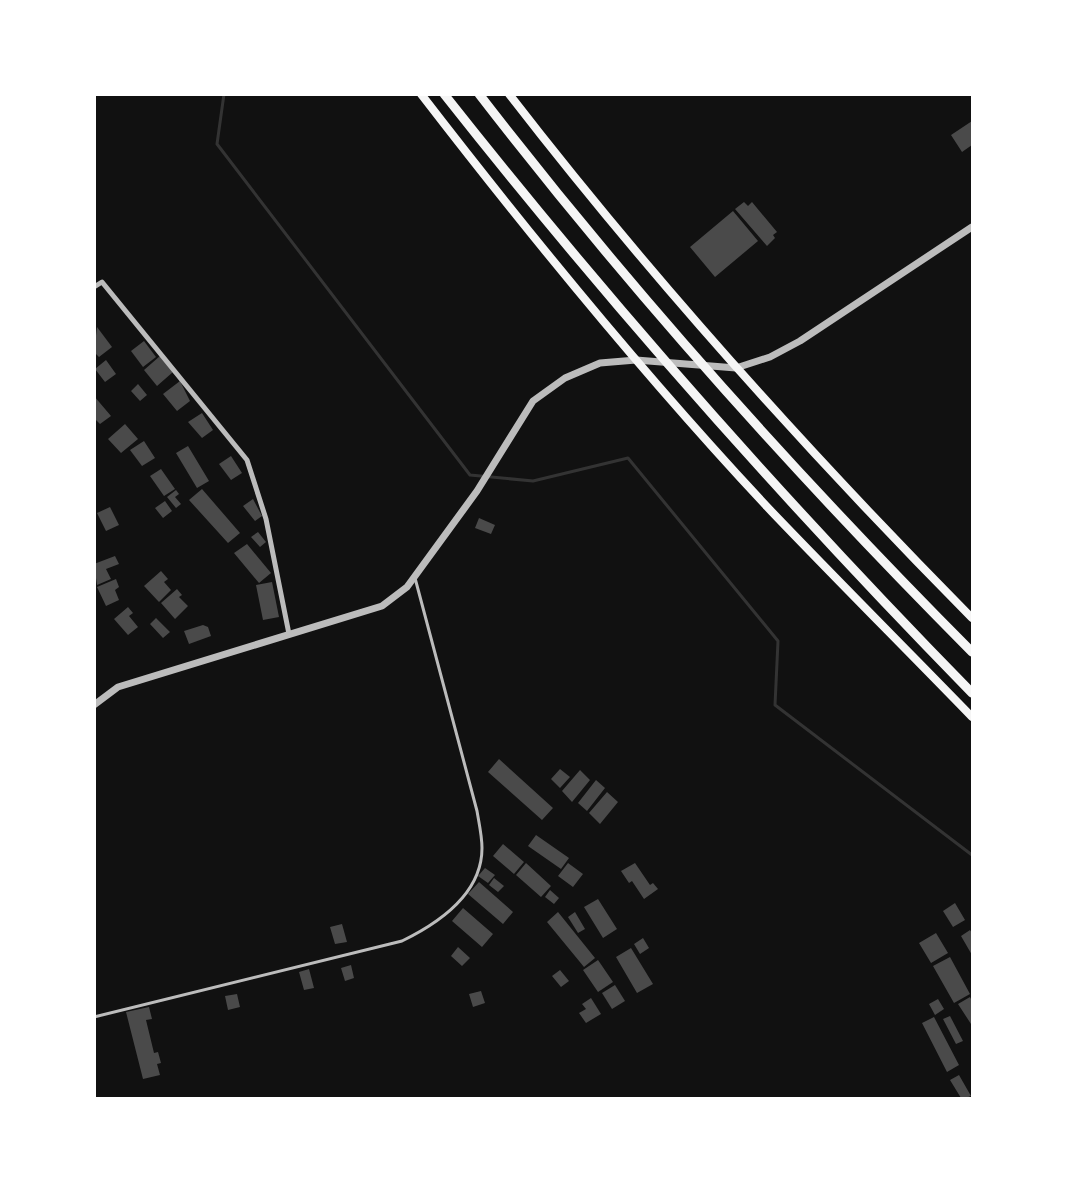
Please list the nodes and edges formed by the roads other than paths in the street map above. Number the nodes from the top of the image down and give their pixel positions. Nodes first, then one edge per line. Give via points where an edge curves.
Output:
1 (421, 94) edge
2 (444, 94) edge
3 (479, 94) edge
4 (509, 94) edge
5 (972, 227) edge
6 (94, 287) edge
7 (636, 360) junction
8 (669, 364) junction
9 (705, 367) junction
10 (736, 368) junction
11 (414, 576) junction
12 (969, 609) edge
13 (972, 618) edge
14 (289, 634) junction
15 (972, 652) edge
16 (972, 693) edge
17 (94, 705) edge
18 (972, 717) edge
19 (94, 1017) edge

1 - 7 main road
2 - 8 main road via 526,199
3 - 9 main road via 543,177
4 - 10 main road via 562,163
5 - 10 street via 800,341 770,357
6 - 14 street via 102,282 247,460 266,519
7 - 8 street
7 - 11 street via 600,363 565,378 533,401 477,491
7 - 18 main road via 772,511
8 - 9 street
8 - 16 main road via 793,506
9 - 10 street
9 - 15 main road via 791,464
10 - 12 main road
11 - 14 street via 407,587 382,606
11 - 19 lane via 478,820 482,849 474,879 458,904 429,928 402,941
12 - 13 main road
14 - 17 street via 118,687

